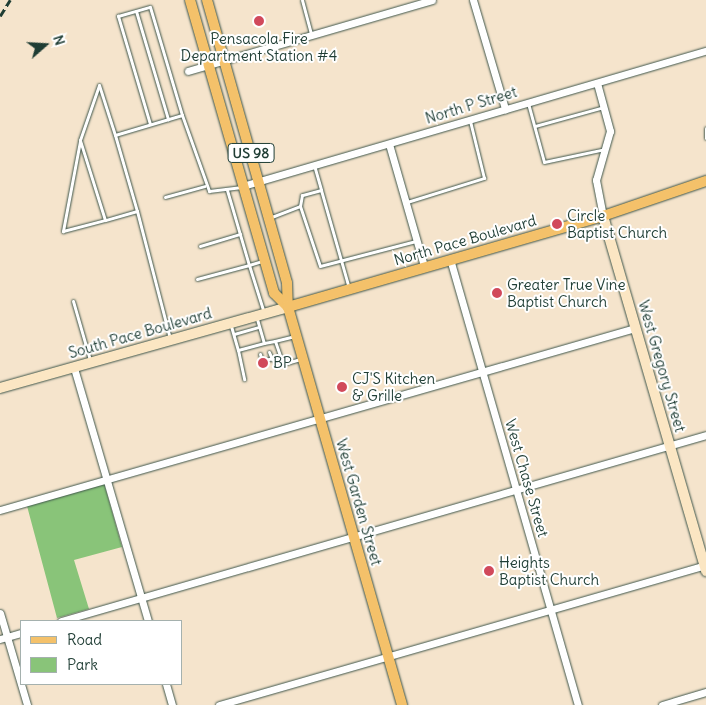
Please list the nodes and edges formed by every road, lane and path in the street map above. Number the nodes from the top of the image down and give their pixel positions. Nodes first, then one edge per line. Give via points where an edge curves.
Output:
1 (190, 0) edge
2 (207, 0) edge
3 (302, 0) edge
4 (431, 0) edge
5 (473, 0) edge
6 (136, 11) junction
7 (312, 35) junction
8 (706, 51) edge
9 (224, 60) junction
10 (209, 66) junction
11 (188, 71) dead end
12 (597, 82) junction
13 (528, 102) junction
14 (604, 107) junction
15 (504, 109) junction
16 (182, 115) junction
17 (168, 119) junction
18 (470, 120) junction
19 (150, 124) junction
20 (535, 126) junction
21 (706, 128) edge
22 (115, 135) junction
23 (706, 138) edge
24 (80, 140) junction
25 (389, 144) junction
26 (605, 149) junction
27 (314, 165) junction
28 (258, 181) junction
29 (706, 181) edge
30 (205, 186) junction
31 (243, 186) junction
32 (228, 190) junction
33 (321, 190) junction
34 (165, 197) dead end
35 (406, 202) junction
36 (300, 206) junction
37 (136, 211) junction
38 (603, 216) junction
39 (269, 218) junction
40 (105, 220) junction
41 (240, 234) junction
42 (417, 240) junction
43 (200, 246) dead end
44 (450, 259) junction
45 (265, 260) junction
46 (342, 264) junction
47 (249, 265) junction
48 (424, 266) junction
49 (197, 279) dead end
50 (349, 289) junction
51 (73, 301) dead end
52 (288, 307) junction
53 (260, 314) junction
54 (230, 323) junction
55 (259, 327) junction
56 (635, 328) junction
57 (234, 334) junction
58 (296, 336) junction
59 (170, 340) junction
60 (275, 341) junction
61 (266, 343) junction
62 (238, 350) junction
63 (269, 352) dead end
64 (260, 354) dead end
65 (280, 356) junction
66 (302, 358) junction
67 (272, 359) junction
68 (91, 363) junction
69 (74, 368) junction
70 (482, 371) junction
71 (244, 379) dead end
72 (0, 388) edge
73 (319, 417) junction
74 (706, 435) edge
75 (670, 446) junction
76 (107, 478) junction
77 (516, 490) junction
78 (0, 510) edge
79 (354, 536) junction
80 (705, 568) edge
81 (141, 598) junction
82 (551, 610) junction
83 (0, 613) edge
84 (64, 620) edge
85 (148, 620) edge
86 (20, 633) edge
87 (3, 638) edge
88 (388, 657) junction
89 (166, 685) edge
90 (706, 692) edge
91 (27, 705) edge
92 (172, 705) edge
93 (219, 705) edge
94 (402, 705) edge
95 (578, 705) edge
96 (662, 705) edge

1 - 10 main road, US 98
2 - 9 main road, US 98
3 - 7 lane
4 - 7 street
5 - 15 street
6 - 16 lane via 150,7
6 - 17 lane
6 - 19 lane via 118,16
7 - 9 street
8 - 12 street, North P Street
9 - 10 street
9 - 28 main road, US 98
10 - 11 street
10 - 31 main road, US 98
12 - 13 street, North P Street
12 - 14 street, West Gregory Street
13 - 15 street, North P Street
13 - 20 lane
14 - 20 lane
14 - 26 street, West Gregory Street via 610,130
15 - 18 street, North P Street
16 - 17 lane
16 - 30 lane
17 - 19 lane
18 - 25 street, North P Street
18 - 35 lane via 484,178
19 - 22 lane
20 - 26 lane via 544,162
21 - 23 lane
22 - 24 lane via 99,84
22 - 37 lane
24 - 40 lane
24 - 40 lane via 63,231
25 - 27 street, North P Street
25 - 35 street
26 - 38 street, West Gregory Street via 596,180
27 - 28 street, North P Street
27 - 33 lane
28 - 31 street, North P Street
28 - 39 main road, US 98
29 - 38 main road, North Pace Boulevard
30 - 32 lane via 213,193
30 - 34 lane
31 - 32 lane
31 - 45 main road, US 98
32 - 41 lane
33 - 36 lane via 302,195
33 - 46 lane
35 - 42 street
36 - 39 lane
36 - 46 lane via 320,266
37 - 40 lane
37 - 59 lane
38 - 44 main road, North Pace Boulevard
38 - 56 street, West Gregory Street
39 - 52 main road, US 98 via 287,284
41 - 43 lane
41 - 47 lane
42 - 46 lane
42 - 48 street
44 - 48 main road, North Pace Boulevard
44 - 70 street, West Chase Street
45 - 47 lane
45 - 52 main road, US 98 via 274,293
46 - 50 lane
47 - 49 lane
47 - 53 lane
48 - 50 main road, North Pace Boulevard
50 - 52 main road, North Pace Boulevard
51 - 68 lane
52 - 53 street, South Pace Boulevard
52 - 58 main road, West Garden Street
53 - 54 street, South Pace Boulevard
53 - 55 lane
54 - 57 lane
54 - 59 street, South Pace Boulevard
55 - 57 lane
55 - 61 lane
56 - 70 street
56 - 75 street, West Gregory Street
57 - 62 lane
58 - 60 lane
58 - 66 main road, West Garden Street
59 - 68 street, South Pace Boulevard
60 - 61 lane
60 - 65 lane
61 - 62 lane
62 - 71 lane
63 - 67 lane
64 - 67 lane via 262,362
65 - 66 lane via 282,364
65 - 67 lane
66 - 73 main road, West Garden Street
68 - 69 street, South Pace Boulevard
69 - 72 street, South Pace Boulevard
69 - 76 street
70 - 73 street
70 - 77 street, West Chase Street
73 - 76 street
73 - 79 main road, West Garden Street
74 - 75 street
75 - 77 street
75 - 80 street, West Gregory Street
76 - 78 street
76 - 81 street
77 - 79 street
77 - 82 street, West Chase Street
79 - 81 street
79 - 88 main road, West Garden Street
80 - 82 street
81 - 84 street
81 - 85 street
82 - 88 street
82 - 95 street, West Chase Street
83 - 87 street
86 - 87 street
87 - 91 street
88 - 93 street
88 - 94 main road, West Garden Street
89 - 92 street
90 - 96 street

